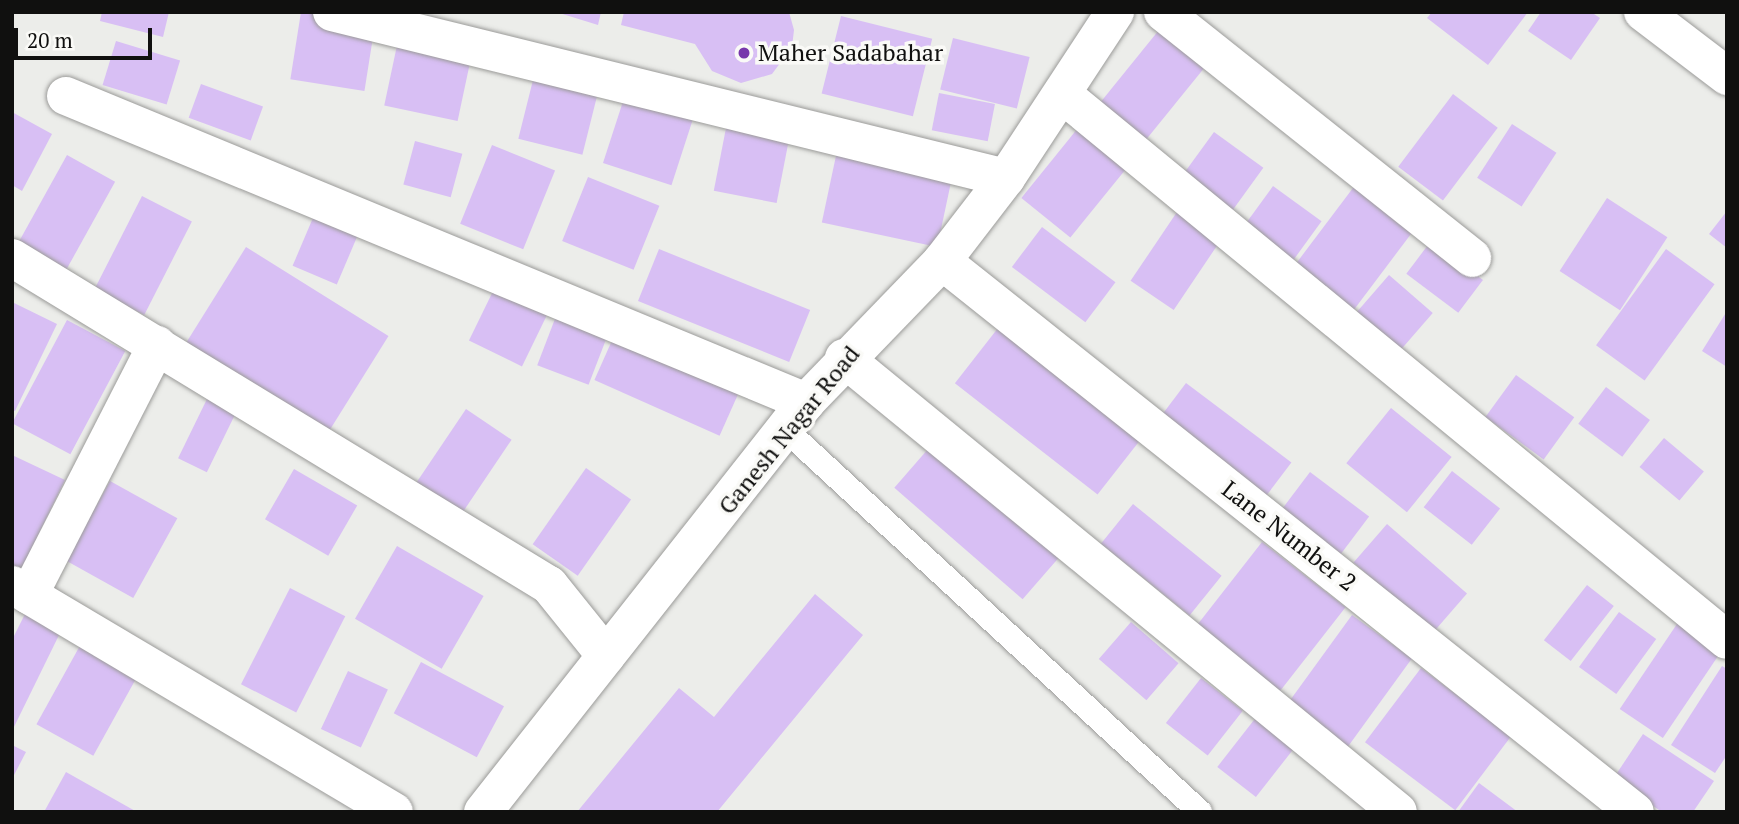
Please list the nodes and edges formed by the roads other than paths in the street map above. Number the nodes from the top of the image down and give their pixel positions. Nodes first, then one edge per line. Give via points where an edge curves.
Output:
1 (332, 12) edge
2 (1115, 12) edge
3 (1163, 12) edge
4 (1643, 12) edge
5 (1727, 76) edge
6 (1062, 94) junction
7 (66, 96) dead end
8 (1006, 178) junction
9 (12, 258) edge
10 (1472, 258) dead end
11 (942, 261) junction
12 (157, 345) junction
13 (844, 358) junction
14 (797, 417) junction
15 (21, 590) edge
16 (1727, 640) edge
17 (606, 656) junction
18 (394, 812) edge
19 (483, 812) edge
20 (1200, 812) edge
21 (1398, 812) edge
22 (1635, 812) edge

1 - 8 street
2 - 6 street, Ganesh Nagar Road
3 - 10 street
4 - 5 street
6 - 8 street, Ganesh Nagar Road
6 - 16 street
7 - 14 street
8 - 11 street, Ganesh Nagar Road
9 - 12 street
11 - 13 street, Ganesh Nagar Road
11 - 22 street, Lane Number 2
12 - 15 street
12 - 17 street via 549,585
13 - 14 street, Ganesh Nagar Road
13 - 21 street
14 - 17 street, Ganesh Nagar Road
14 - 20 lane
15 - 18 street
17 - 19 street, Ganesh Nagar Road

